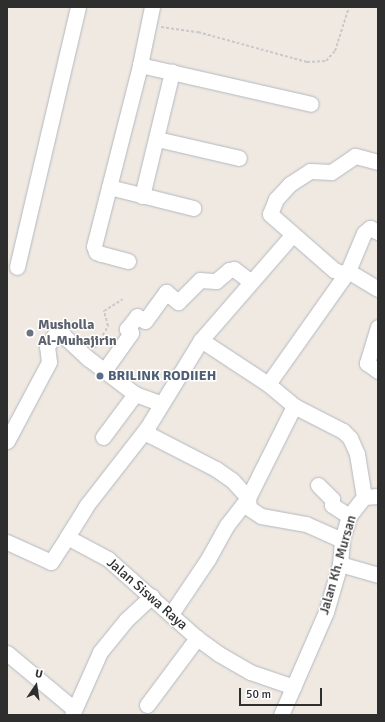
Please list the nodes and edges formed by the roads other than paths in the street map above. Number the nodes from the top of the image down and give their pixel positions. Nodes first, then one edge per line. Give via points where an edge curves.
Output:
1 (78, 7) edge
2 (152, 7) edge
3 (140, 65) junction
4 (172, 72) junction
5 (311, 104) dead end
6 (157, 139) junction
7 (239, 158) dead end
8 (378, 162) edge
9 (109, 187) junction
10 (142, 196) junction
11 (193, 208) dead end
12 (378, 232) edge
13 (293, 234) junction
14 (128, 260) dead end
15 (17, 267) dead end
16 (348, 270) junction
17 (251, 282) junction
18 (378, 289) edge
19 (378, 327) edge
20 (201, 340) junction
21 (104, 371) junction
22 (378, 371) edge
23 (268, 384) junction
24 (135, 394) junction
25 (160, 403) junction
26 (294, 406) junction
27 (147, 428) junction
28 (103, 437) dead end
29 (7, 441) edge
30 (318, 485) dead end
31 (373, 497) edge
32 (248, 498) junction
33 (349, 516) junction
34 (67, 537) junction
35 (342, 540) junction
36 (9, 548) edge
37 (340, 564) junction
38 (378, 575) edge
39 (152, 596) junction
40 (171, 614) junction
41 (197, 638) junction
42 (7, 653) edge
43 (294, 687) junction
44 (147, 705) dead end
45 (73, 712) edge
46 (281, 715) edge

1 - 15 street
2 - 3 street
3 - 4 street
3 - 9 street
4 - 5 street
4 - 6 street
6 - 7 street
6 - 10 street
8 - 13 street via 356,156 331,172 310,171 290,184 276,199 270,214
9 - 10 street
9 - 14 street via 94,246 96,252
10 - 11 street
12 - 16 street via 370,228 364,233
13 - 16 street via 334,270 342,273
13 - 17 street
16 - 18 street
16 - 23 street
17 - 20 street
17 - 21 street via 234,269 216,281 200,280 178,302 166,292 145,321 137,316 127,329 131,333
19 - 22 street via 367,363
20 - 23 street
20 - 25 street
21 - 24 street
21 - 29 street via 64,336 54,336 47,346 49,362
23 - 26 street
24 - 25 street
24 - 28 street
25 - 27 street
26 - 31 street via 343,431 350,438
26 - 32 street
27 - 32 street via 150,436 216,469 232,480
27 - 34 street via 86,506
30 - 33 street via 332,499 332,505
31 - 33 street, Jalan Kh. Mursan
32 - 35 street via 249,508 261,516 306,524
32 - 40 street via 227,525 208,559
33 - 35 street, Jalan Kh. Mursan
34 - 36 street via 51,562
34 - 39 street, Jalan Siswa Raya via 108,559
35 - 37 street, Jalan Kh. Mursan
37 - 38 street
37 - 43 street, Jalan Kh. Mursan via 326,612
39 - 40 street, Jalan Siswa Raya
39 - 45 street via 126,620 100,652
40 - 41 street, Jalan Siswa Raya
41 - 43 street, Jalan Siswa Raya via 250,672
41 - 44 street
42 - 45 street
43 - 46 street, Jalan Kh. Mursan

